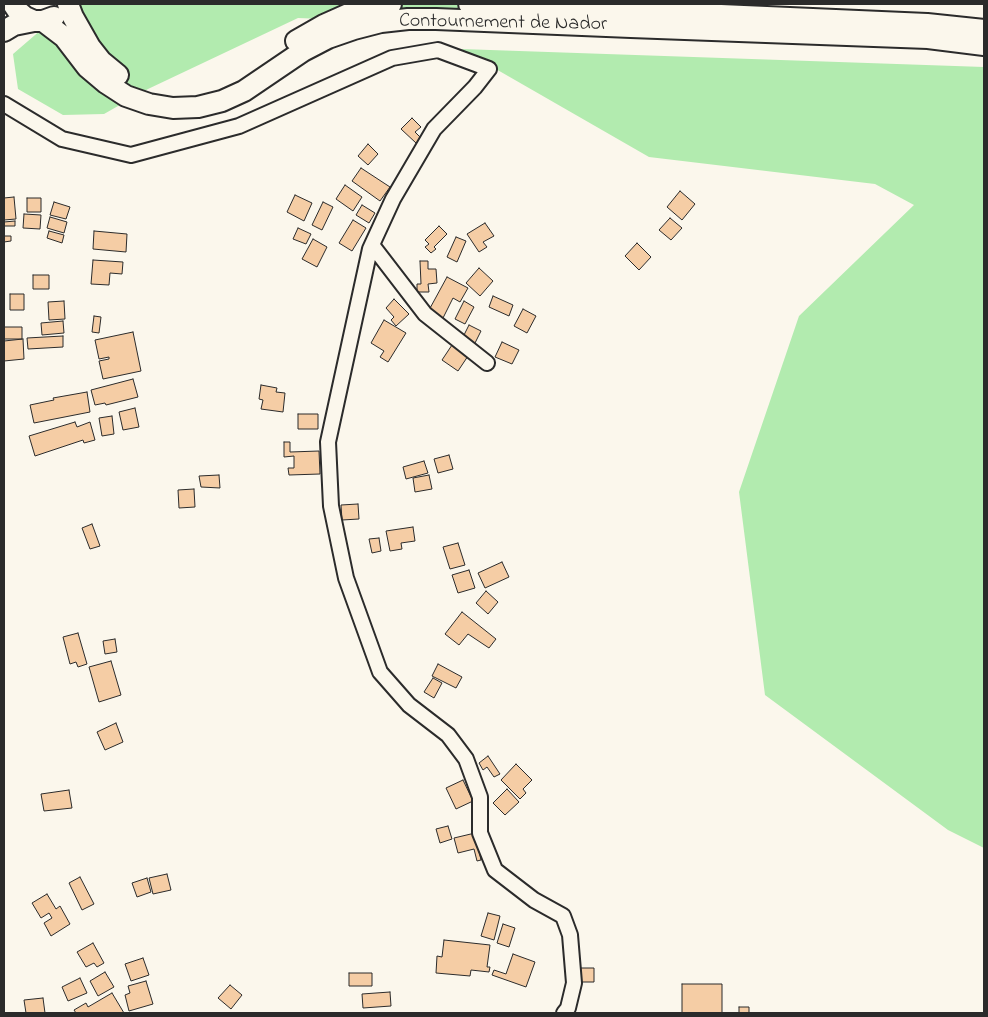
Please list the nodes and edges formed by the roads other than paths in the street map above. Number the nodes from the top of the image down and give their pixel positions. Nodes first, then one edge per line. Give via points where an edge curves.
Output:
1 (13, 4) edge
2 (66, 4) edge
3 (392, 4) edge
4 (469, 4) edge
5 (631, 19) junction
6 (38, 21) junction
7 (984, 30) edge
8 (4, 31) edge
9 (984, 45) edge
10 (4, 104) edge
11 (372, 245) junction
12 (487, 362) dead end
13 (564, 1013) edge

1 - 6 highway, Contournement de Nador via 25,17
2 - 3 highway, Contournement de Nador via 90,47 111,70 146,89 179,94 207,92 228,86 324,25 366,8
2 - 6 highway via 53,18
4 - 5 highway, Contournement de Nador
5 - 6 highway, Contournement de Nador via 436,18 381,22 328,38 304,50 244,92 222,102 174,108 126,96 87,67 64,37
5 - 7 highway, Contournement de Nador via 927,24
5 - 9 highway, Contournement de Nador via 928,38
6 - 8 highway via 14,25
10 - 11 street via 62,139 131,155 239,126 392,58 438,50 489,69 434,129 393,199
11 - 12 street via 425,314
11 - 13 street via 328,442 331,506 346,578 380,672 409,705 448,735 466,759 480,797 480,833 494,870 534,900 563,916 570,935 574,984

